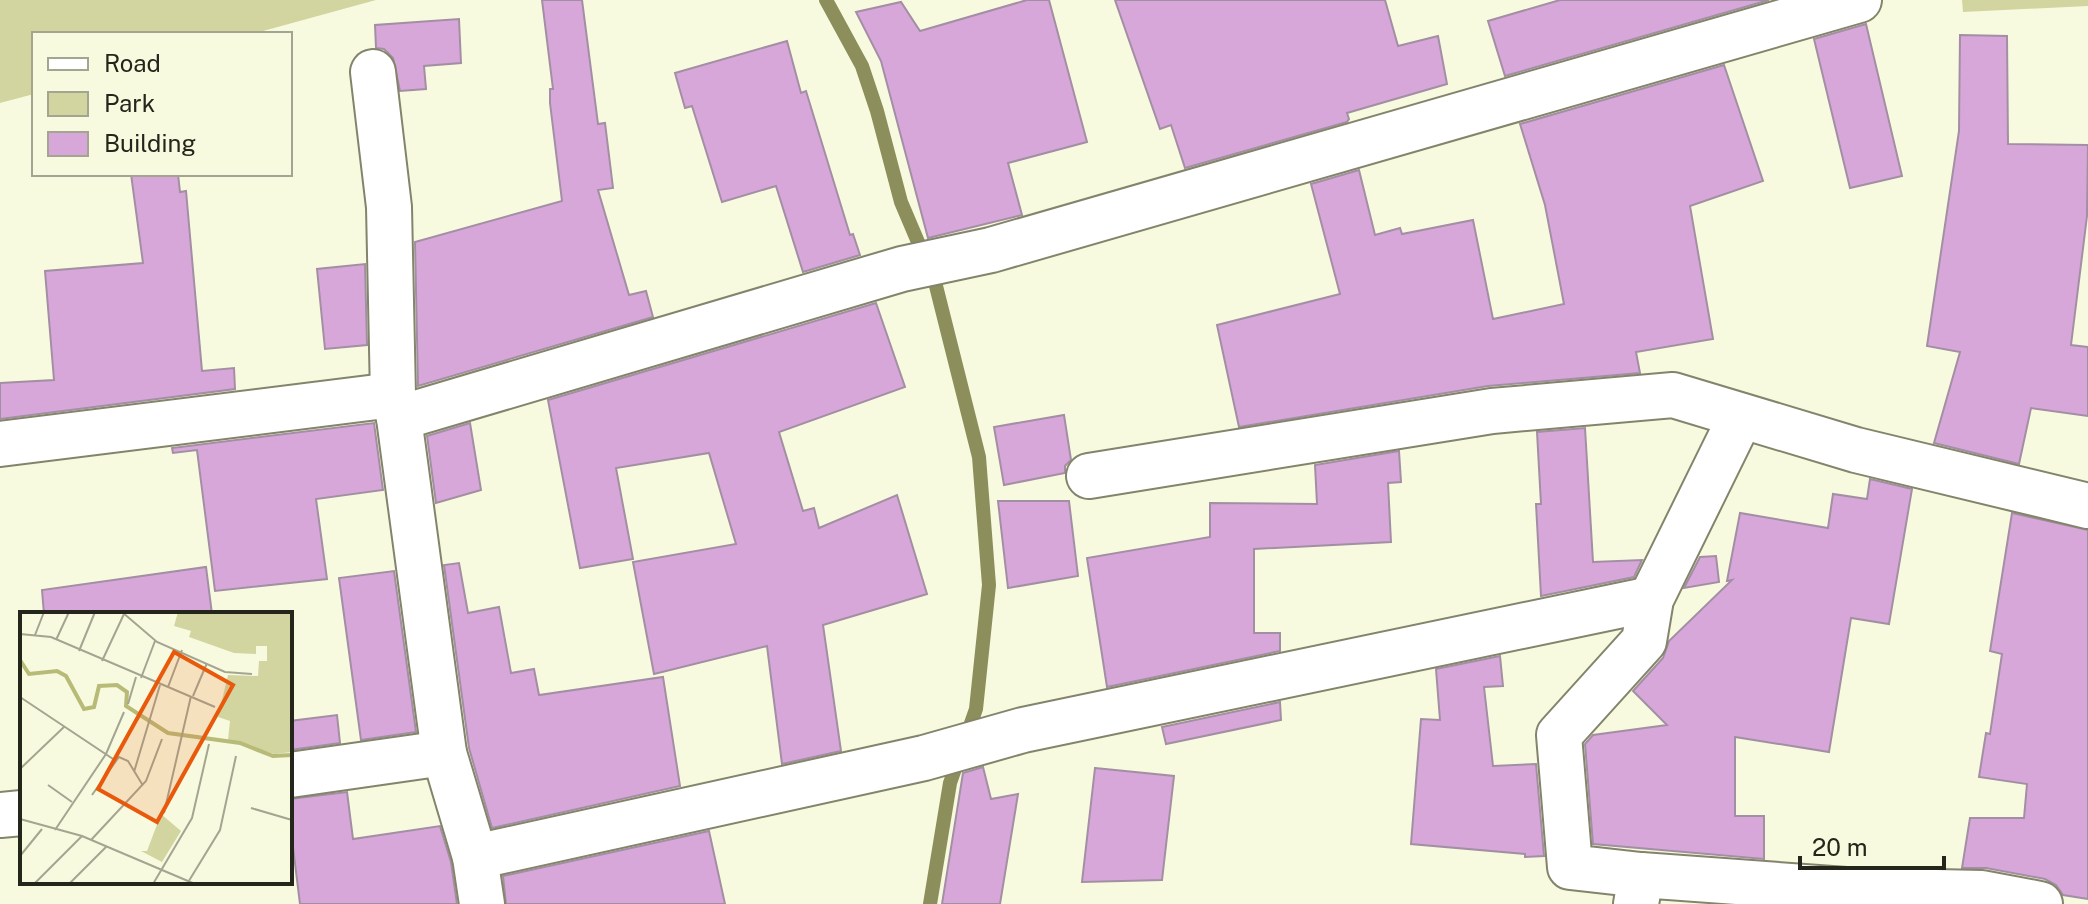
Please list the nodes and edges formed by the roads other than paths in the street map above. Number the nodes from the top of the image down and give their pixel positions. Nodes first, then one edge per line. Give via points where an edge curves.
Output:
1 (1859, 0) edge
2 (373, 72) dead end
3 (396, 407) junction
4 (1741, 416) junction
5 (0, 444) edge
6 (1089, 476) dead end
7 (2088, 506) edge
8 (1651, 599) junction
9 (444, 753) junction
10 (292, 775) edge
11 (20, 813) edge
12 (0, 815) edge
13 (475, 857) junction
14 (1638, 890) edge
15 (482, 904) edge
16 (2040, 904) edge

1 - 3 street via 991,250 902,269
2 - 3 street via 389,207
3 - 5 street
3 - 9 street
4 - 6 street via 1673,395 1522,409
4 - 7 street via 1856,450
4 - 8 street
8 - 13 street via 1023,730 924,758
8 - 14 street via 1644,641 1559,735 1570,867
9 - 10 street
9 - 13 street
11 - 12 street
13 - 15 street
14 - 16 street via 1982,893

